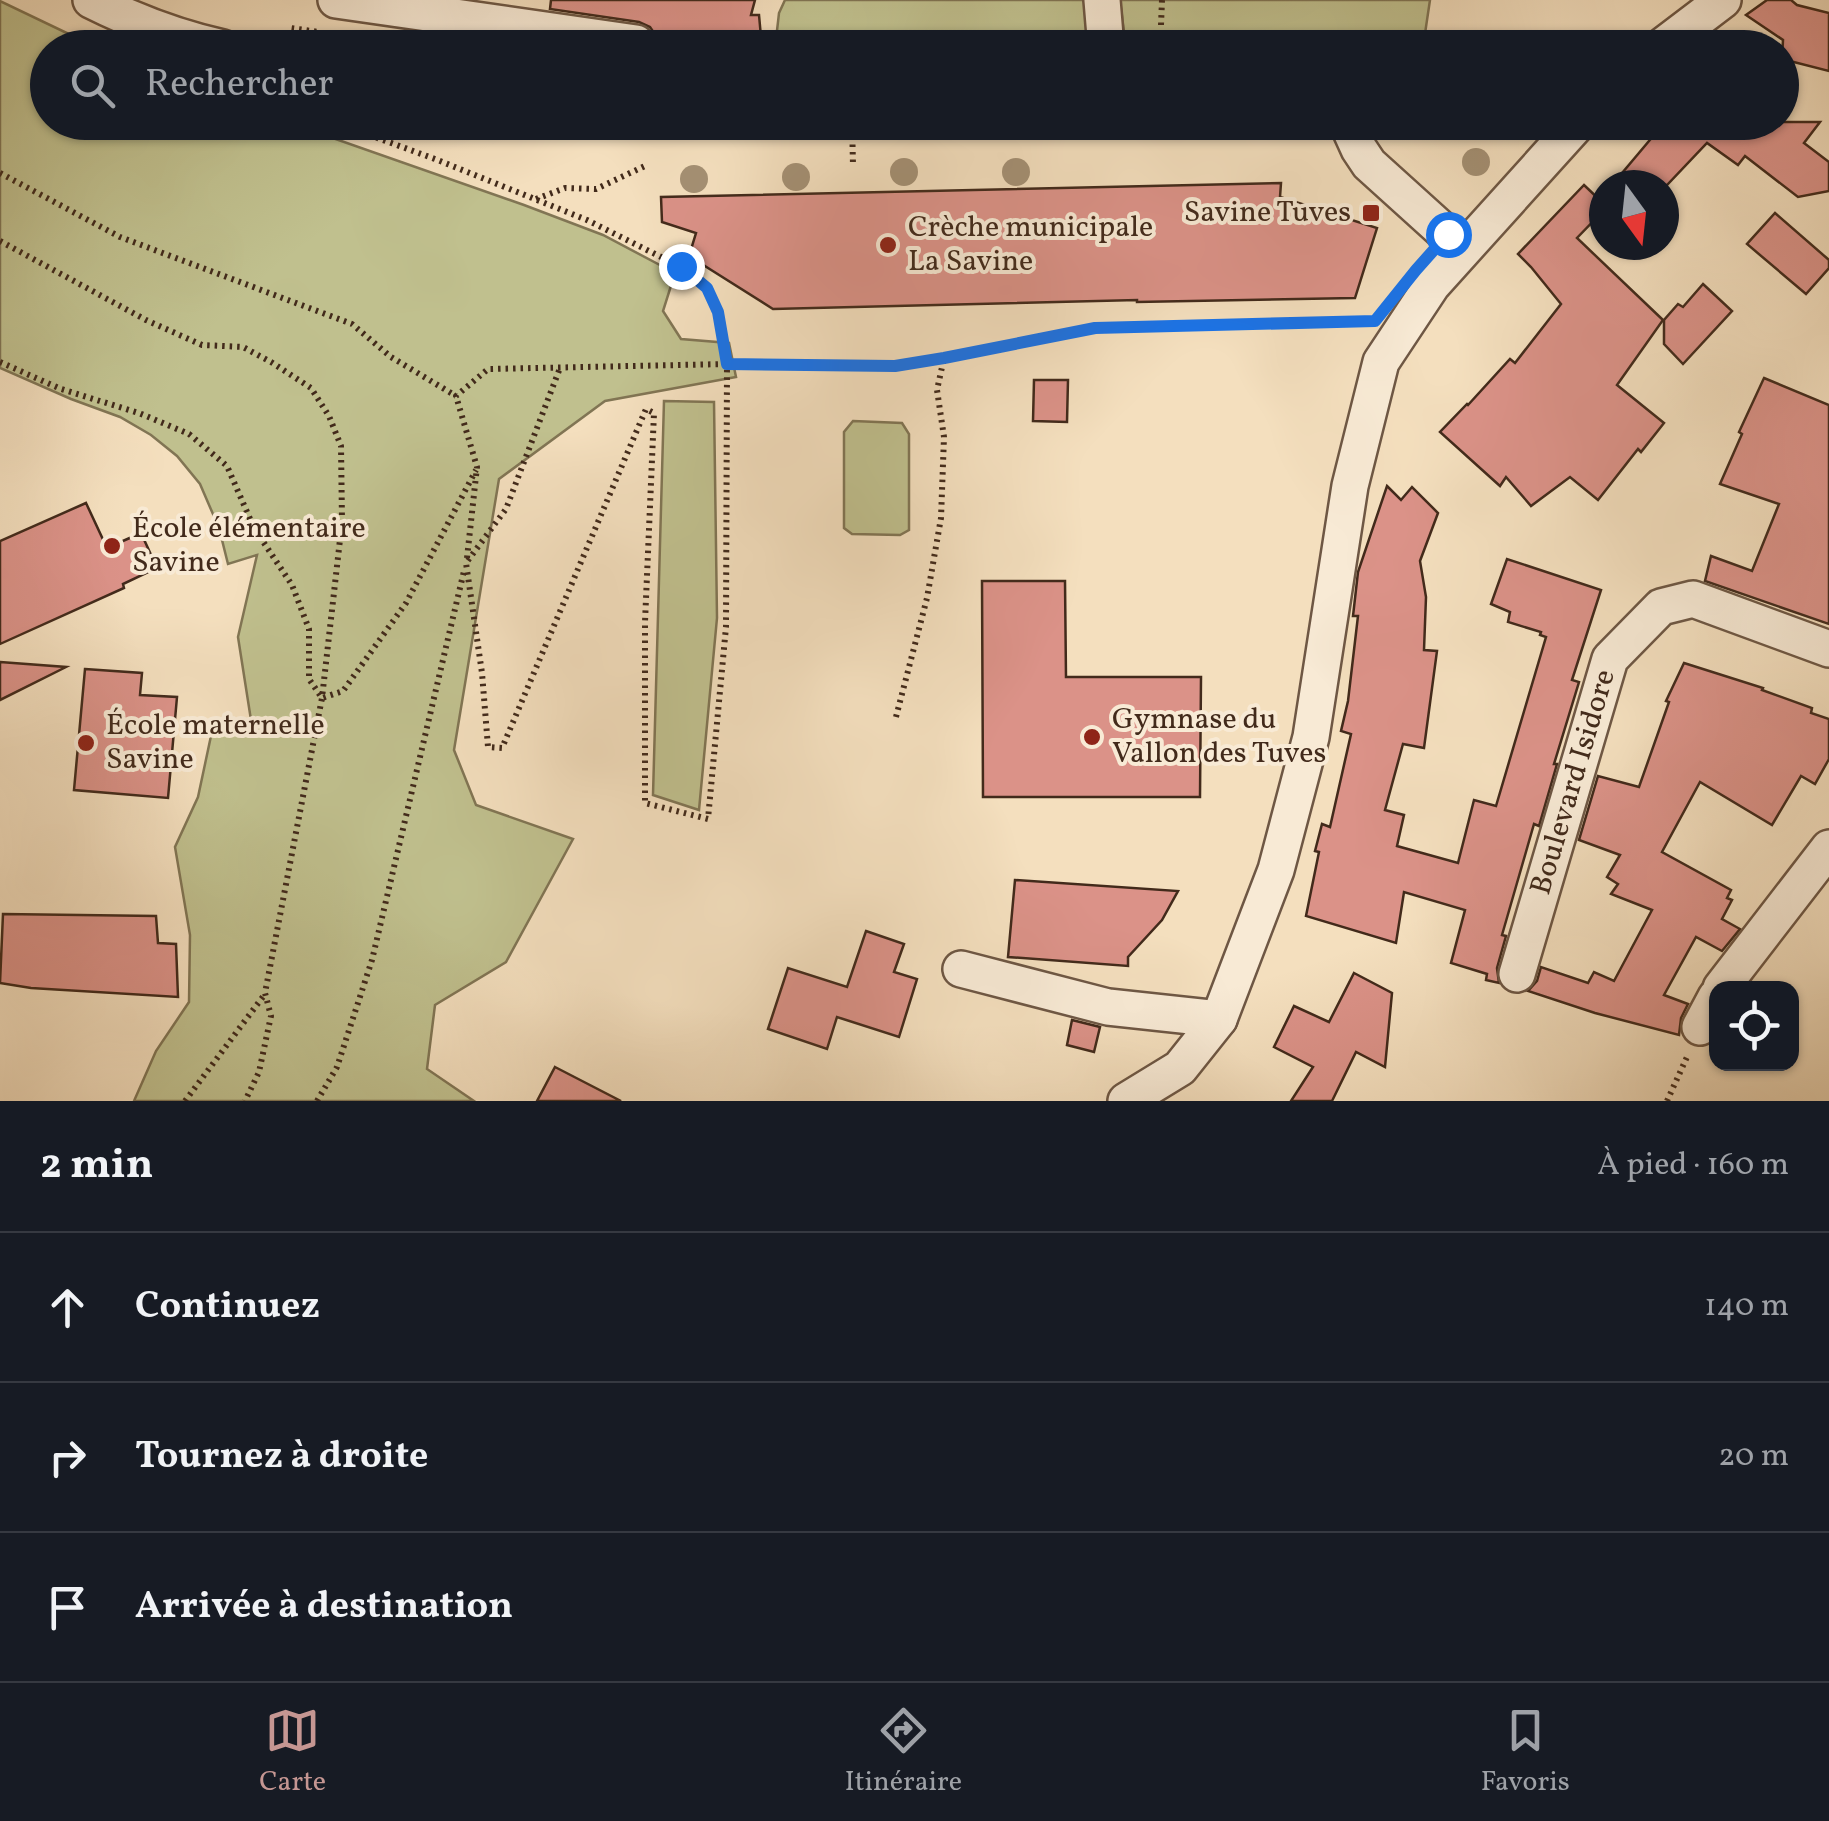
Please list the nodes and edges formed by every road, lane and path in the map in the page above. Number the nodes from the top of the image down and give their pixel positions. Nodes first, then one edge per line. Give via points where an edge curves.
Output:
1 (91, 0) edge
2 (336, 0) edge
3 (1102, 0) edge
4 (1162, 0) edge
5 (1723, 0) edge
6 (1161, 25) dead end
7 (162, 30) edge
8 (550, 30) edge
9 (1104, 30) edge
10 (1684, 30) edge
11 (383, 140) edge
12 (852, 140) edge
13 (1354, 140) edge
14 (1562, 140) edge
15 (647, 165) dead end
16 (853, 165) dead end
17 (0, 174) edge
18 (535, 199) junction
19 (0, 242) edge
20 (1463, 249) junction
21 (1375, 321) dead end
22 (944, 358) junction
23 (0, 362) edge
24 (727, 364) junction
25 (560, 368) junction
26 (456, 396) junction
27 (478, 467) junction
28 (466, 564) junction
29 (1829, 649) edge
30 (322, 698) junction
31 (896, 716) dead end
32 (1829, 848) edge
33 (960, 969) dead end
34 (1517, 974) dead end
35 (1726, 981) edge
36 (266, 992) junction
37 (1708, 1012) edge
38 (1219, 1018) junction
39 (185, 1101) edge
40 (245, 1101) edge
41 (317, 1101) edge
42 (1126, 1101) edge
43 (1666, 1101) edge

1 - 7 street
2 - 8 street
3 - 9 street
4 - 6 path
5 - 10 street
11 - 18 path
12 - 16 path
13 - 20 street via 1369,164
14 - 20 street
15 - 18 path via 596,188 565,188
17 - 26 path via 120,237 352,324
18 - 24 path via 681,266 707,288
19 - 30 path via 146,320 202,345 243,347 311,388 342,446 342,522
20 - 38 street via 1381,362 1350,486 1312,737 1276,870
21 - 22 path via 1095,328
22 - 24 path via 895,366
22 - 31 path via 937,390 944,436 941,518
23 - 30 path via 189,434 227,466 254,528 292,586 309,630 309,678
24 - 25 path
24 - 28 path via 726,626 708,819 645,803 654,413 646,409 502,748 488,746
25 - 26 path via 488,369
25 - 28 path via 506,508
26 - 27 path
27 - 28 path
27 - 30 path via 406,603 343,691
28 - 41 path via 372,960 337,1067
29 - 34 street, Boulevard Isidore via 1693,600 1661,607 1610,659
30 - 36 path
32 - 35 street
33 - 38 street via 1108,1007
36 - 39 path
36 - 40 path via 271,1016
37 - 43 path
38 - 42 street via 1180,1068

